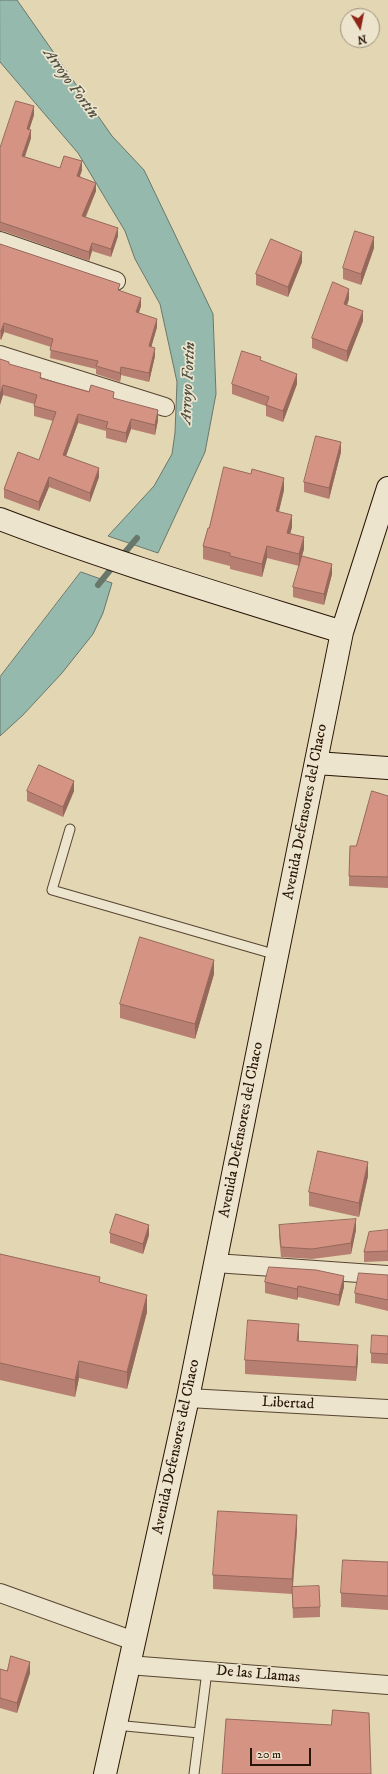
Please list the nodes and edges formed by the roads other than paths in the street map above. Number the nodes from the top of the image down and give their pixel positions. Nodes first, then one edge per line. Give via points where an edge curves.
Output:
1 (0, 241) edge
2 (116, 281) edge
3 (0, 354) edge
4 (165, 407) dead end
5 (388, 488) edge
6 (0, 519) edge
7 (342, 632) junction
8 (316, 763) junction
9 (388, 768) edge
10 (70, 829) dead end
11 (278, 955) junction
12 (215, 1263) junction
13 (388, 1274) edge
14 (188, 1398) junction
15 (388, 1409) edge
16 (0, 1593) edge
17 (134, 1641) junction
18 (128, 1665) junction
19 (207, 1671) junction
20 (388, 1685) edge
21 (115, 1726) junction
22 (199, 1733) junction
23 (105, 1774) edge
24 (194, 1774) edge

1 - 2 street
3 - 4 street
5 - 7 main road, Avenida Defensores del Chaco
6 - 7 main road via 76,548
7 - 8 main road, Avenida Defensores del Chaco
8 - 9 main road
8 - 11 main road, Avenida Defensores del Chaco
10 - 11 lane via 52,890
11 - 12 main road, Avenida Defensores del Chaco
12 - 13 street
12 - 14 main road, Avenida Defensores del Chaco
14 - 15 street, Libertad
14 - 17 main road, Avenida Defensores del Chaco
16 - 17 street
17 - 18 main road, Avenida Defensores del Chaco
18 - 19 street, De las Llamas
18 - 21 main road, Avenida Defensores del Chaco
19 - 20 street, De las Llamas
19 - 22 lane
21 - 22 lane
21 - 23 main road, Avenida Defensores del Chaco
22 - 24 lane

